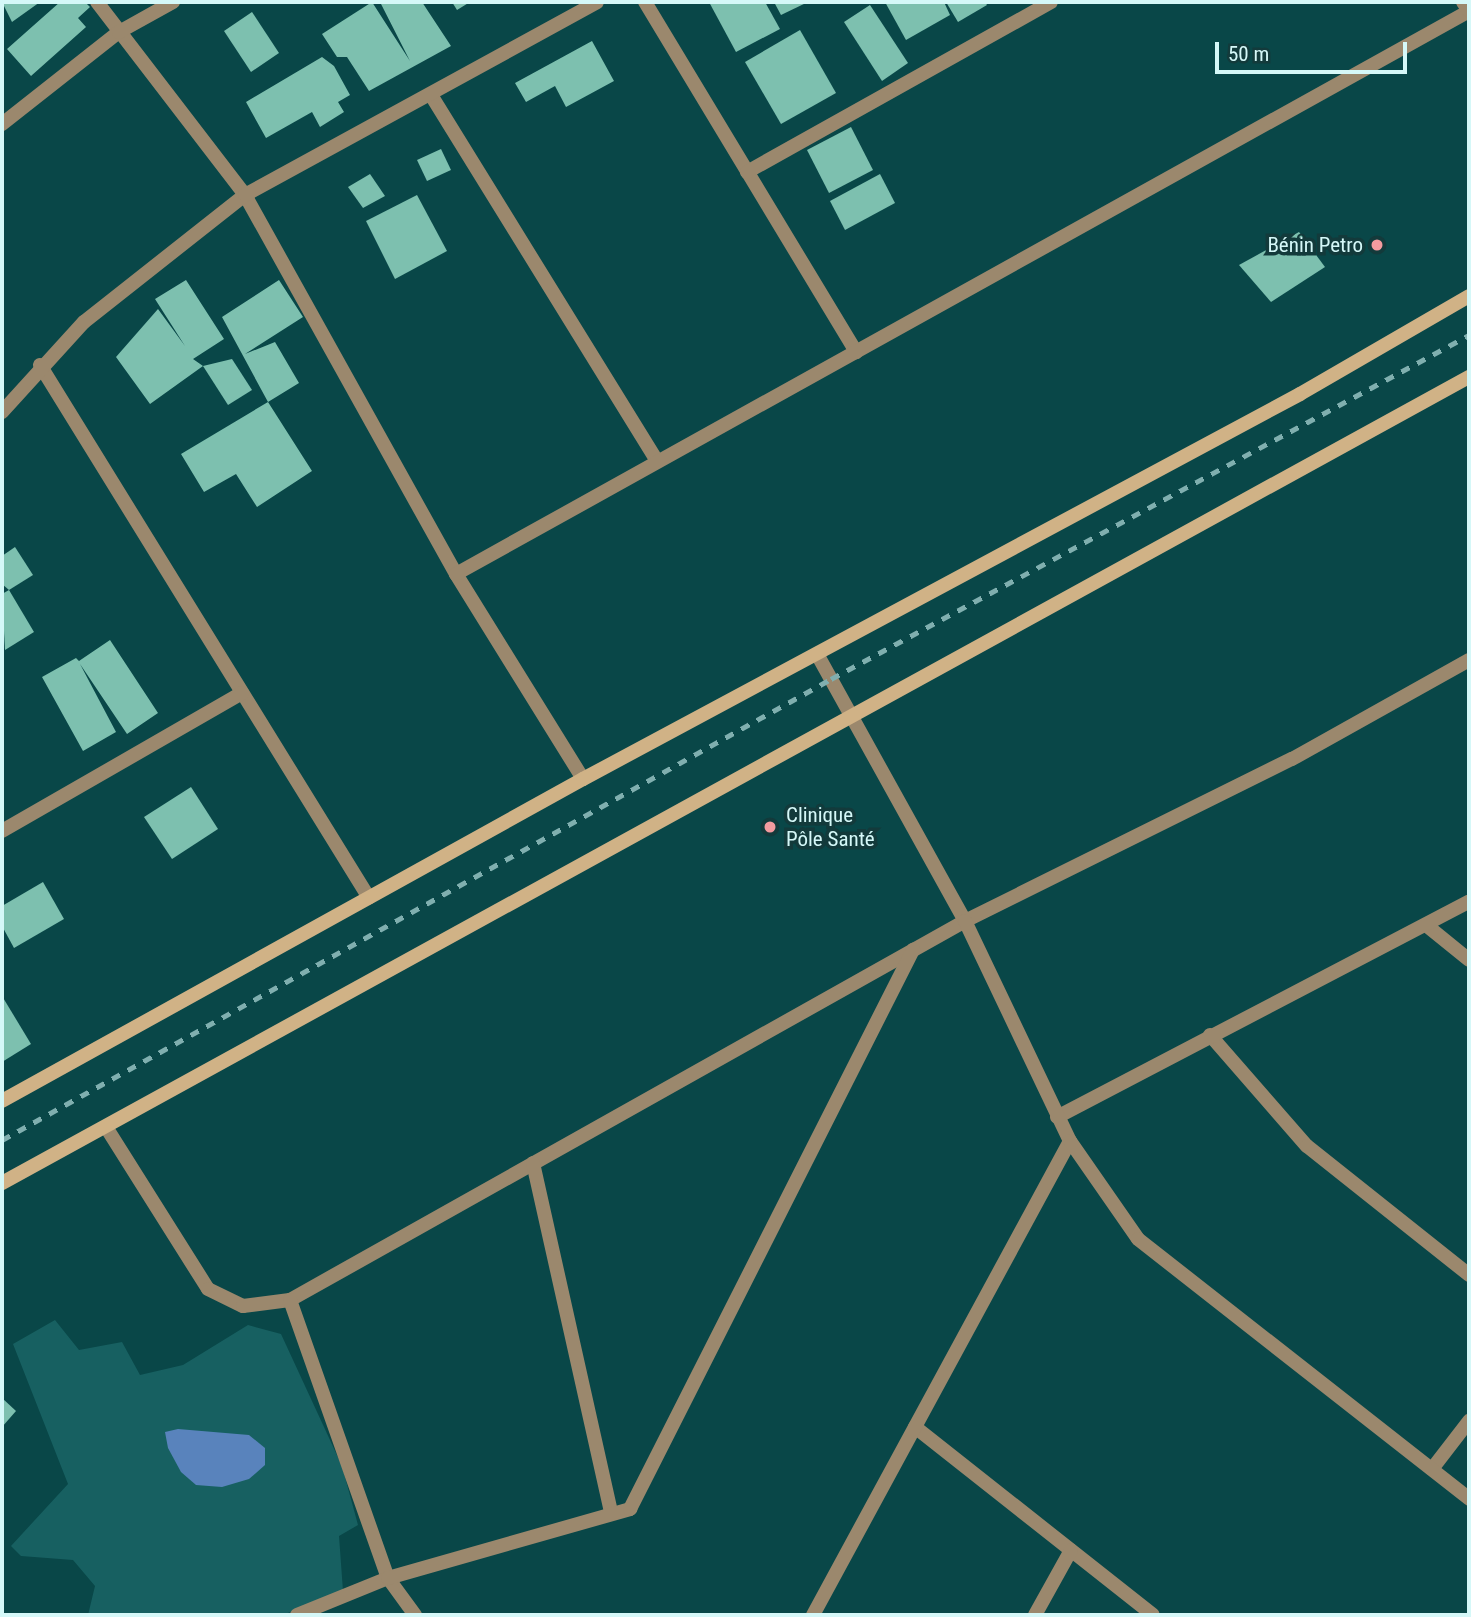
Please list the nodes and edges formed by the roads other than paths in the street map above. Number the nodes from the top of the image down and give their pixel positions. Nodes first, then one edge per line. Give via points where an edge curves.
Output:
1 (97, 2) edge
2 (173, 2) edge
3 (597, 2) edge
4 (645, 2) edge
5 (1051, 2) edge
6 (1462, 2) edge
7 (1469, 11) edge
8 (119, 32) junction
9 (431, 95) junction
10 (2, 124) edge
11 (747, 172) junction
12 (246, 195) junction
13 (1469, 296) edge
14 (856, 352) junction
15 (40, 365) junction
16 (1469, 377) edge
17 (2, 412) edge
18 (656, 460) junction
19 (456, 574) junction
20 (817, 654) junction
21 (1469, 660) edge
22 (242, 694) junction
23 (854, 719) junction
24 (583, 779) junction
25 (2, 831) edge
26 (369, 898) junction
27 (1469, 902) edge
28 (965, 921) junction
29 (1426, 925) junction
30 (914, 949) junction
31 (1469, 960) edge
32 (1210, 1035) junction
33 (2, 1101) edge
34 (1057, 1117) junction
35 (106, 1127) junction
36 (1070, 1142) junction
37 (533, 1163) junction
38 (2, 1183) edge
39 (1469, 1275) edge
40 (290, 1300) junction
41 (1469, 1421) edge
42 (915, 1427) junction
43 (1432, 1469) junction
44 (1469, 1499) edge
45 (611, 1513) junction
46 (1071, 1550) junction
47 (388, 1578) junction
48 (297, 1615) edge
49 (415, 1615) edge
50 (813, 1615) edge
51 (1035, 1615) edge
52 (1153, 1615) edge

1 - 8 street
2 - 8 street
3 - 9 street
4 - 11 street
5 - 11 street
6 - 7 street
7 - 14 street
8 - 10 street
8 - 12 street
9 - 12 street
9 - 18 street
11 - 14 street
12 - 15 street via 84,322
12 - 19 street
13 - 20 main road via 1300,394
14 - 18 street
15 - 17 street
15 - 22 street
16 - 23 main road
18 - 19 street
19 - 24 street
20 - 23 street
20 - 24 main road
21 - 28 street via 1292,759
22 - 25 street
22 - 26 street
23 - 28 street
23 - 35 main road
24 - 26 main road
26 - 33 main road
27 - 29 street
28 - 30 street
28 - 34 street
29 - 31 street
29 - 32 street
30 - 37 street
30 - 45 street via 629,1509
32 - 34 street
32 - 39 street via 1307,1146
34 - 36 street
35 - 38 main road
35 - 40 street via 208,1289 243,1306
36 - 42 street
36 - 43 street via 1138,1238
37 - 40 street
37 - 45 street
40 - 47 street
41 - 43 street
42 - 46 street
42 - 50 street
43 - 44 street
45 - 47 street
46 - 51 street
46 - 52 street
47 - 48 street
47 - 49 street

